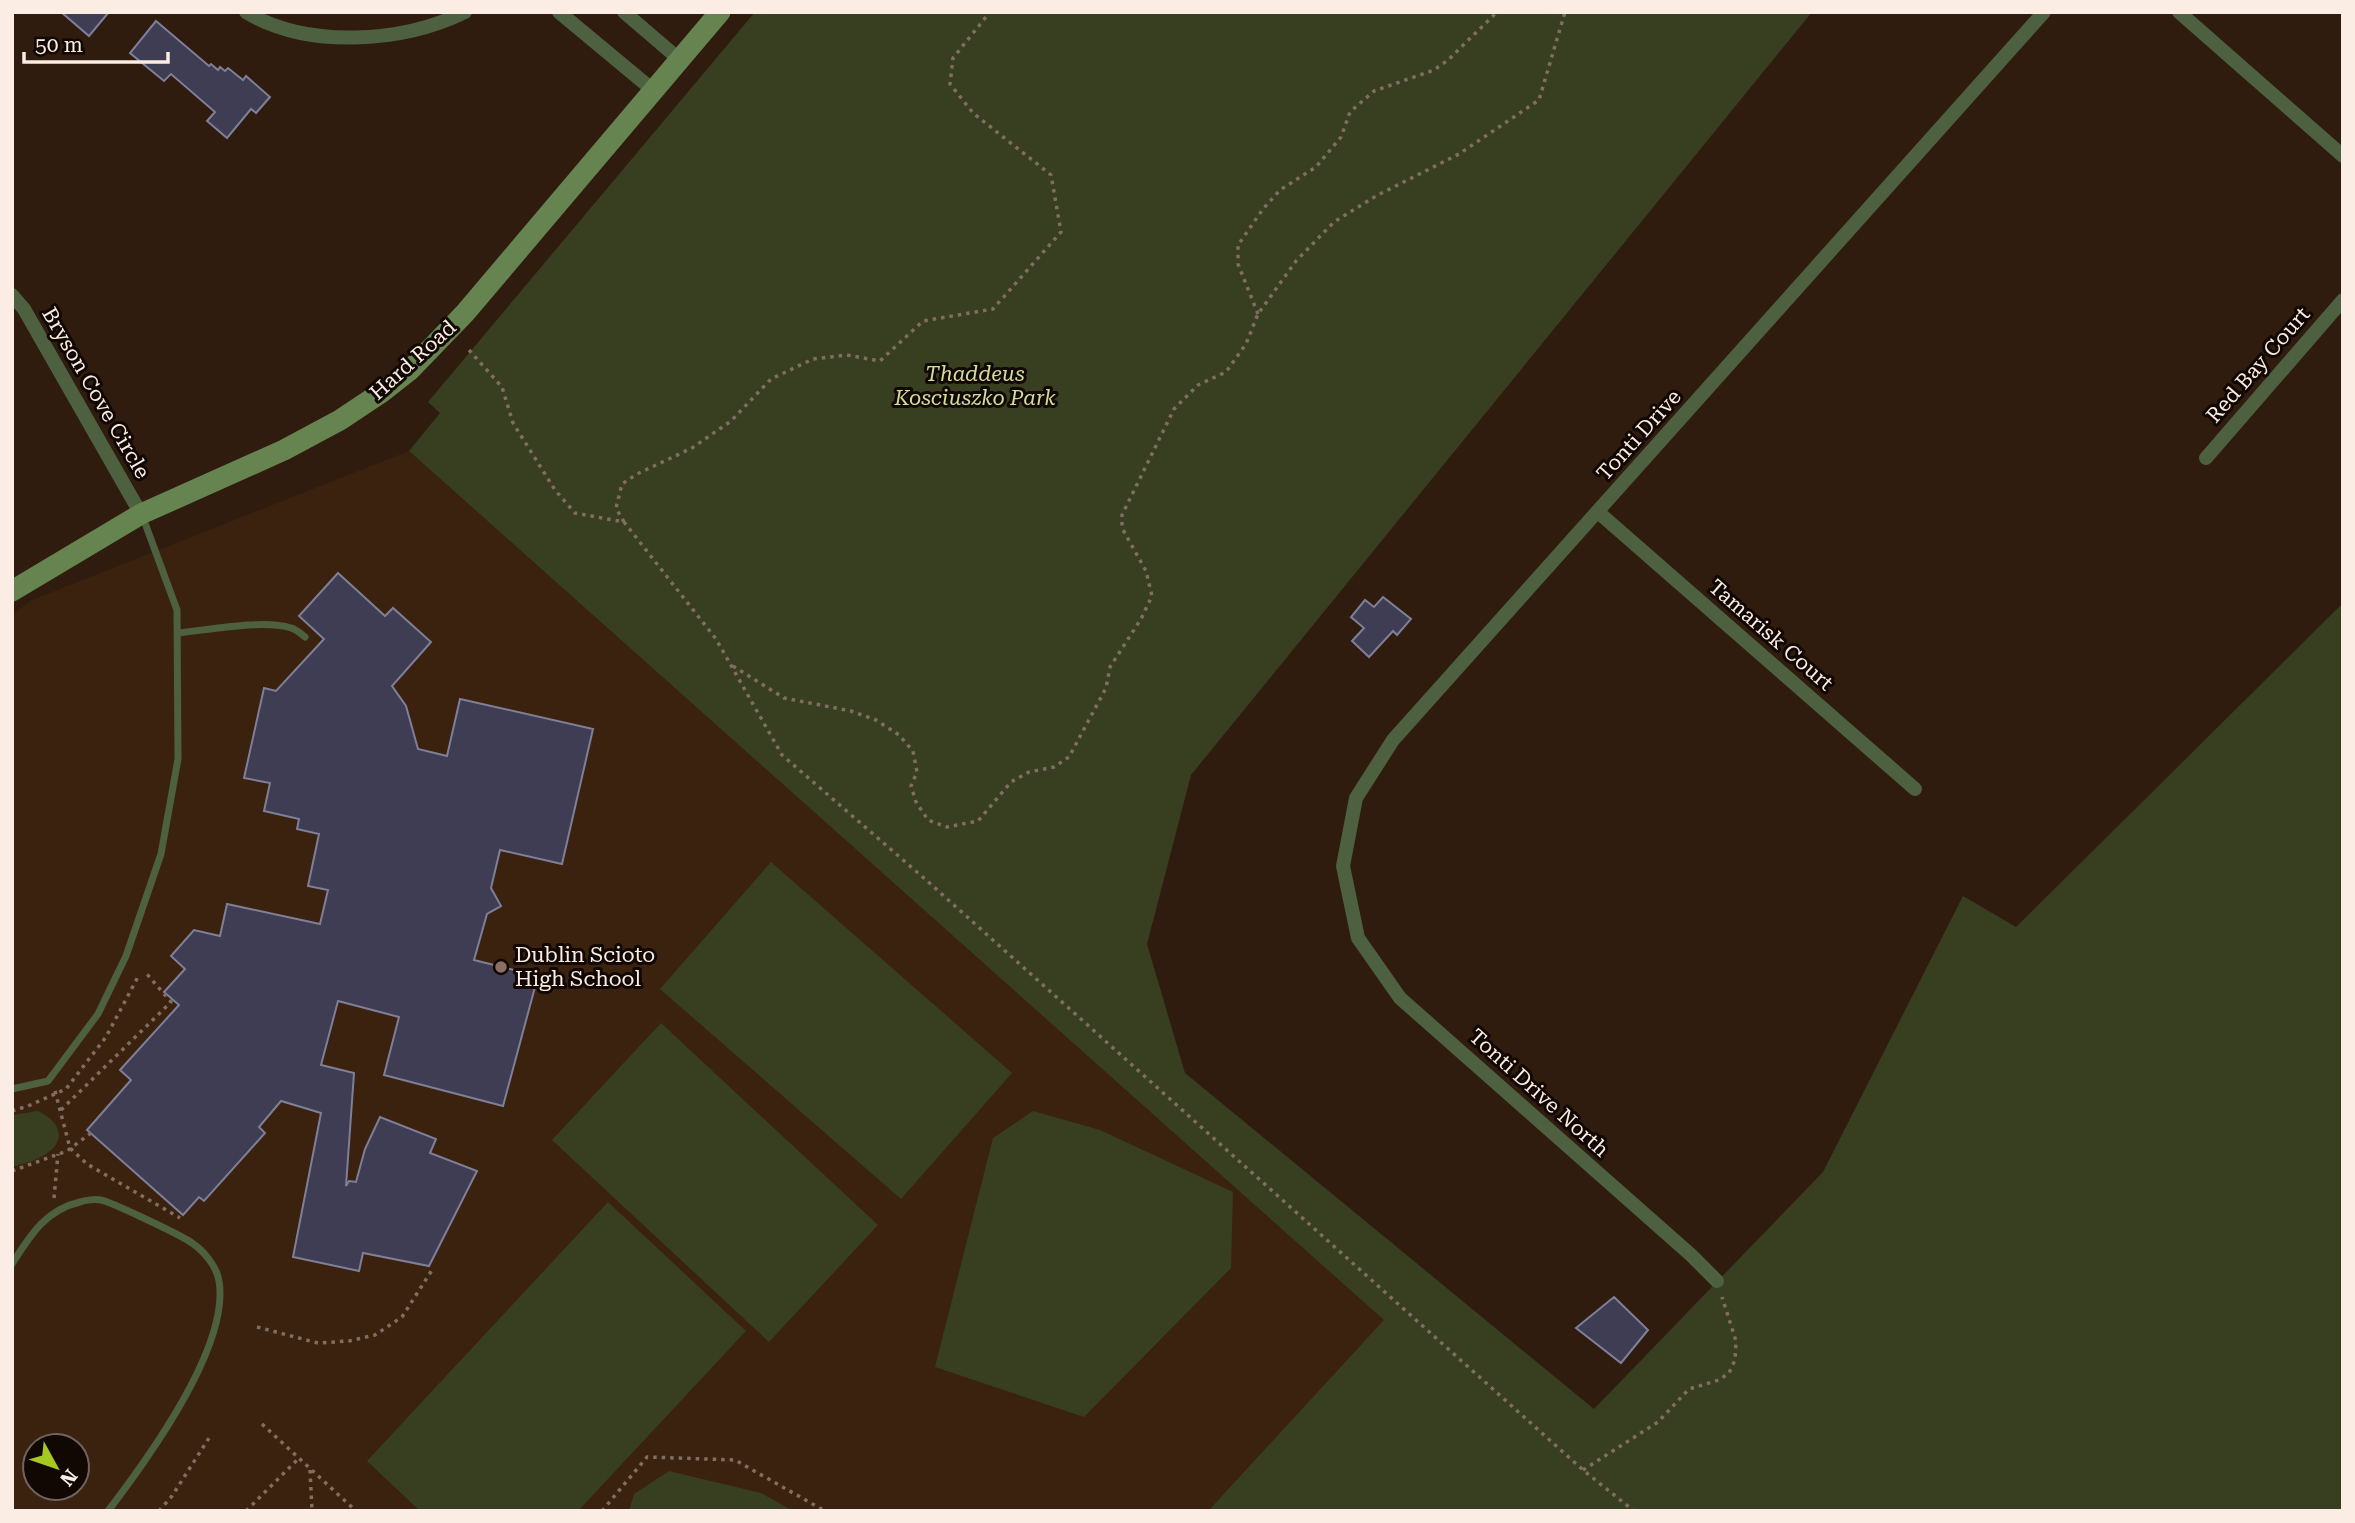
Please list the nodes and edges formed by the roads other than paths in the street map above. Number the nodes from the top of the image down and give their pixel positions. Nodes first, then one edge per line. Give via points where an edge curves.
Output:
1 (246, 12) edge
2 (465, 12) edge
3 (558, 12) edge
4 (624, 12) edge
5 (720, 12) edge
6 (2043, 12) edge
7 (2179, 12) edge
8 (680, 60) junction
9 (654, 91) junction
10 (2343, 156) edge
11 (12, 295) edge
12 (2343, 300) edge
13 (2206, 458) dead end
14 (1598, 512) junction
15 (141, 514) junction
16 (12, 591) edge
17 (178, 633) junction
18 (305, 637) dead end
19 (1915, 789) dead end
20 (1354, 920) joint
21 (12, 1089) edge
22 (12, 1265) edge
23 (1717, 1282) road end
24 (108, 1511) edge

1 - 2 street via 287,31 371,37 406,32
3 - 9 street
4 - 8 street
5 - 8 main road, Hard Road
6 - 14 street, Tonti Drive
7 - 10 street
8 - 9 main road, Hard Road
9 - 15 main road, Hard Road via 465,313 401,377 341,420
11 - 15 street, Bryson Cove Circle
12 - 13 street, Red Bay Court
14 - 19 street, Tamarisk Court
14 - 20 street, Tonti Drive via 1393,740 1356,798 1343,866
15 - 16 main road, Hard Road
15 - 17 lane via 177,610
17 - 18 lane via 279,625 294,628
17 - 21 lane via 178,760 161,854 126,957 98,1014 48,1081
20 - 23 street, Tonti Drive North via 1358,938 1400,998
22 - 24 lane via 52,1212 102,1199 192,1242 219,1278 215,1329 191,1385 150,1455

